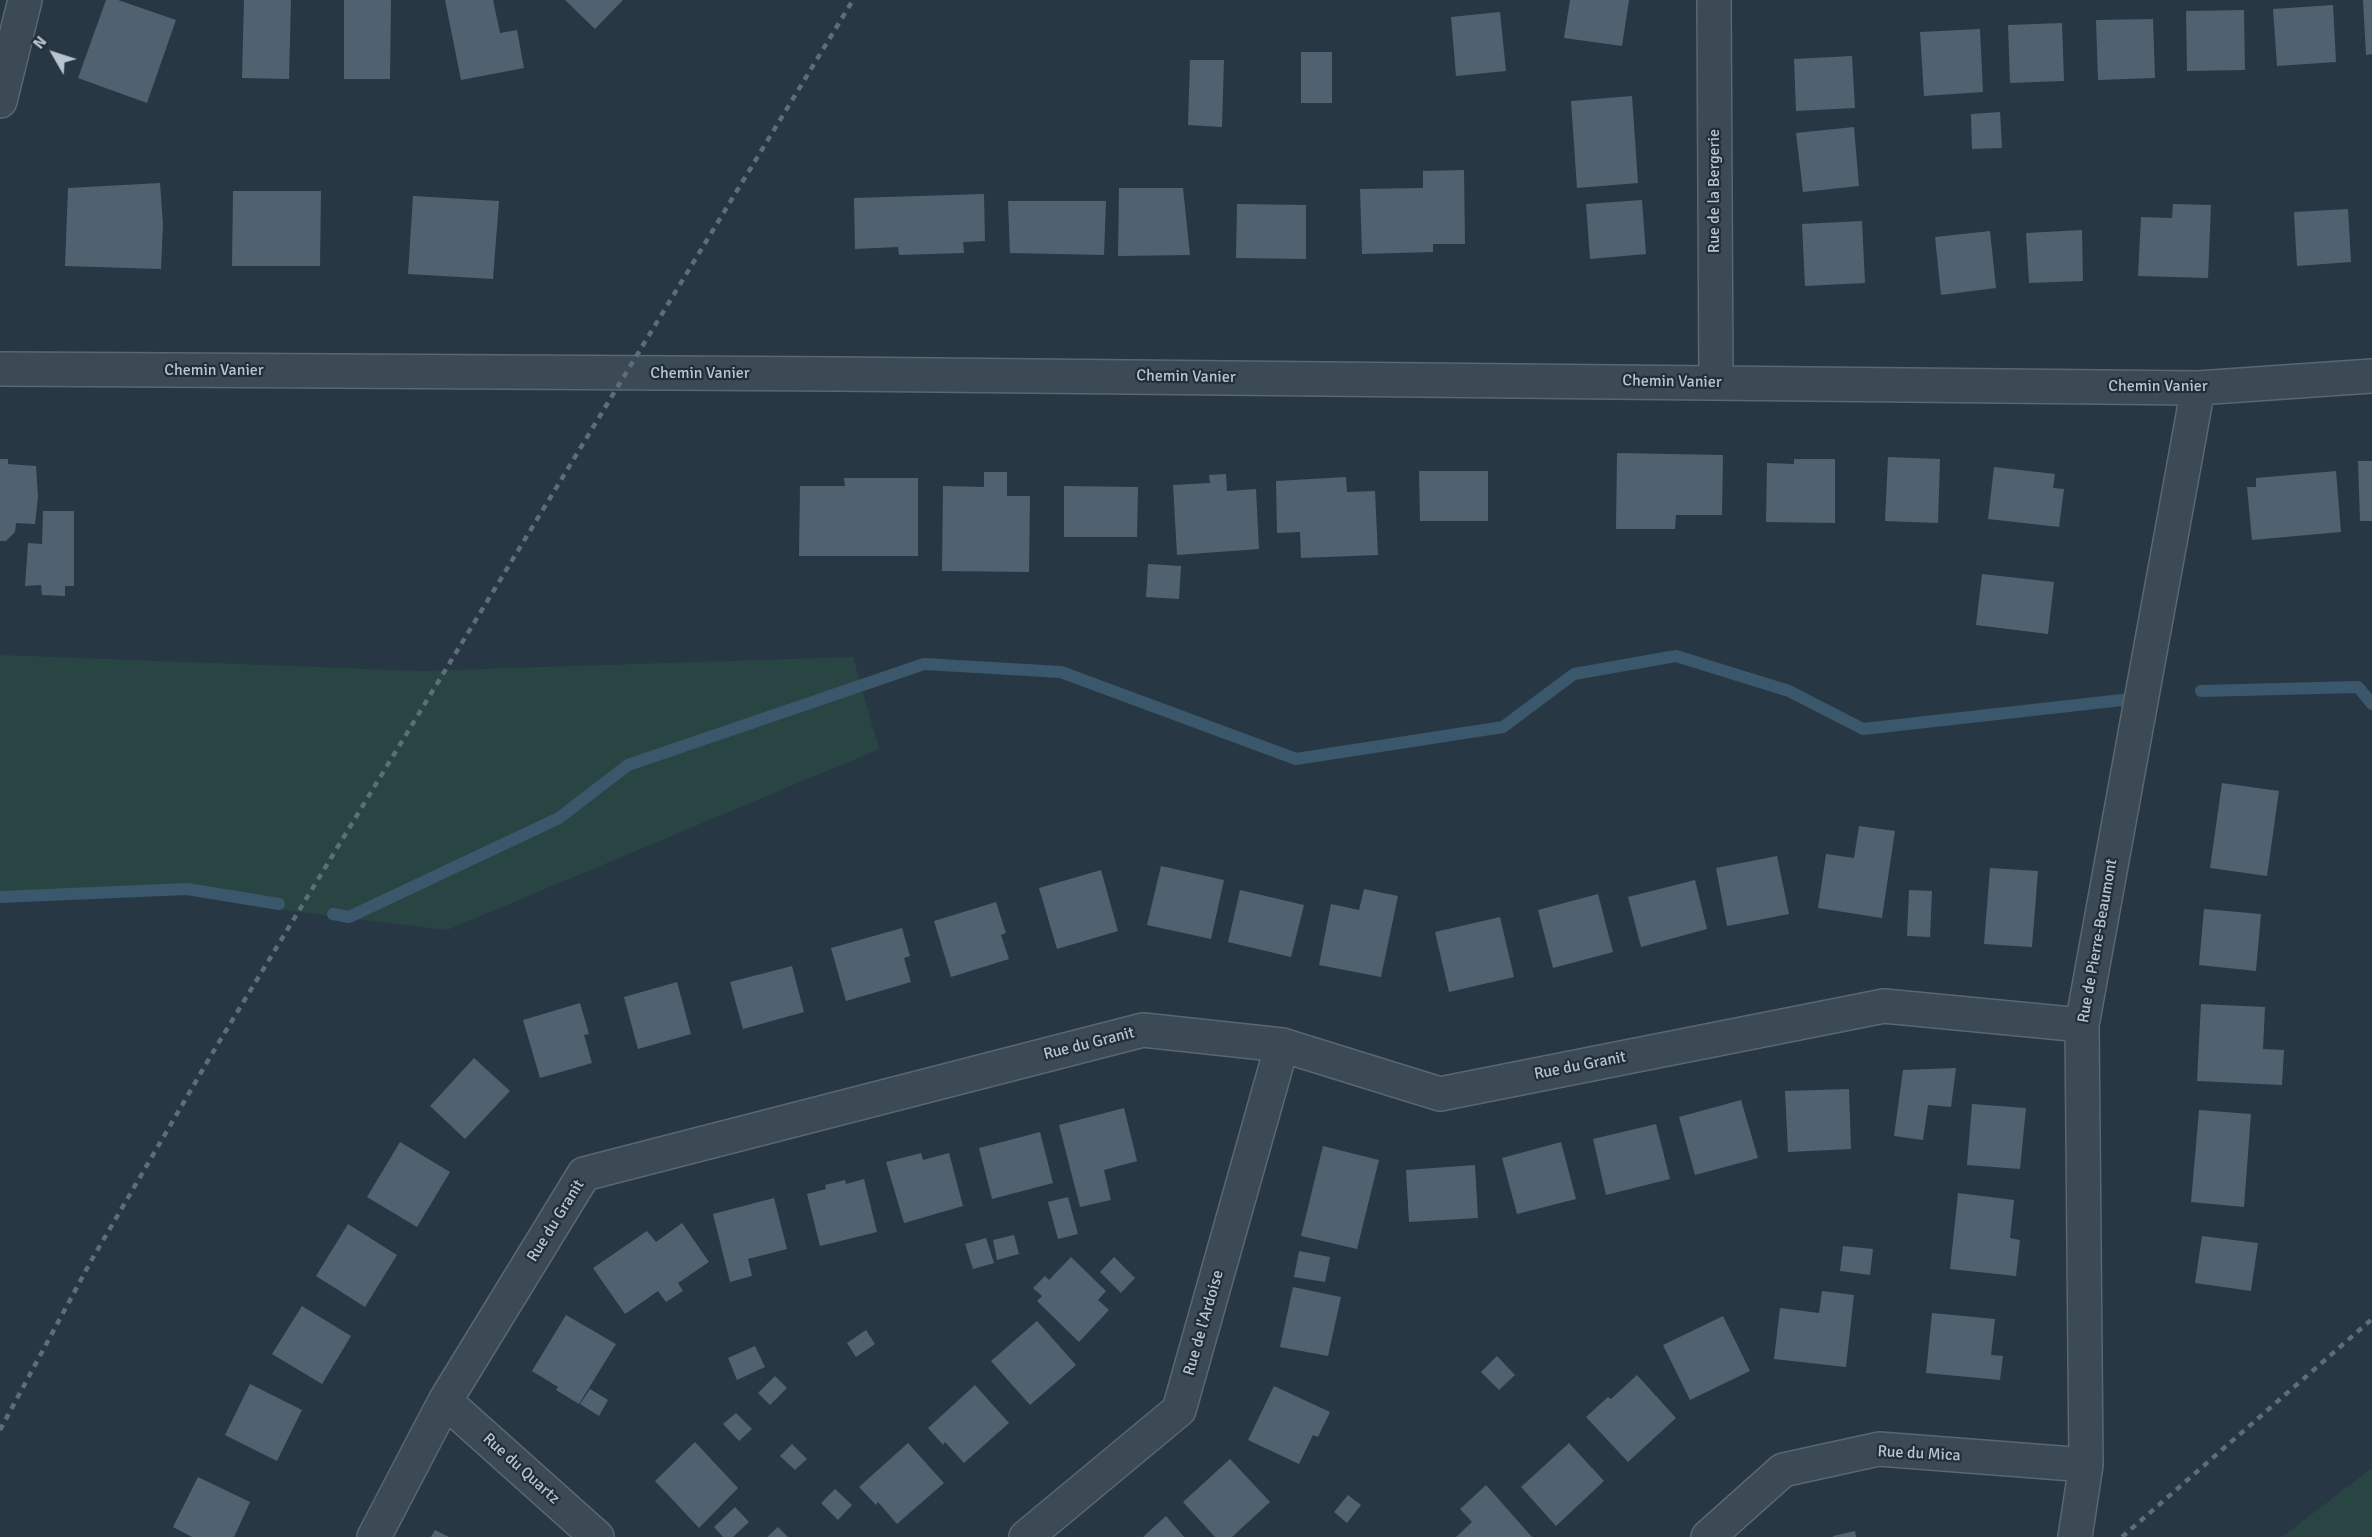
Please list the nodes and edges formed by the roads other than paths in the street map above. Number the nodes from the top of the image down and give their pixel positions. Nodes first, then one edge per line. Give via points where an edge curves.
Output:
1 (25, 0) edge
2 (1714, 0) edge
3 (0, 101) edge
4 (0, 369) edge
5 (2372, 376) edge
6 (1716, 383) junction
7 (2198, 388) junction
8 (2082, 1025) junction
9 (1282, 1045) junction
10 (444, 1401) junction
11 (2086, 1465) junction
12 (374, 1537) edge
13 (597, 1537) edge
14 (1026, 1537) edge
15 (1708, 1537) edge
16 (2075, 1537) edge

1 - 3 street
2 - 6 street, Rue de la Bergerie
4 - 6 street, Chemin Vanier
5 - 7 street, Chemin Vanier
6 - 7 street, Chemin Vanier
7 - 8 street, Rue de Pierre-Beaumont
8 - 9 street, Rue du Granit via 1884,1006 1440,1094
8 - 11 street, Rue de Pierre-Beaumont
9 - 10 street, Rue du Granit via 1143,1030 584,1174
9 - 14 street, Rue de l'Ardoise via 1179,1410
10 - 12 street, Rue du Granit
10 - 13 street, Rue du Quartz
11 - 15 street, Rue du Mica via 1879,1449 1783,1470
11 - 16 street, Rue de Pierre-Beaumont

